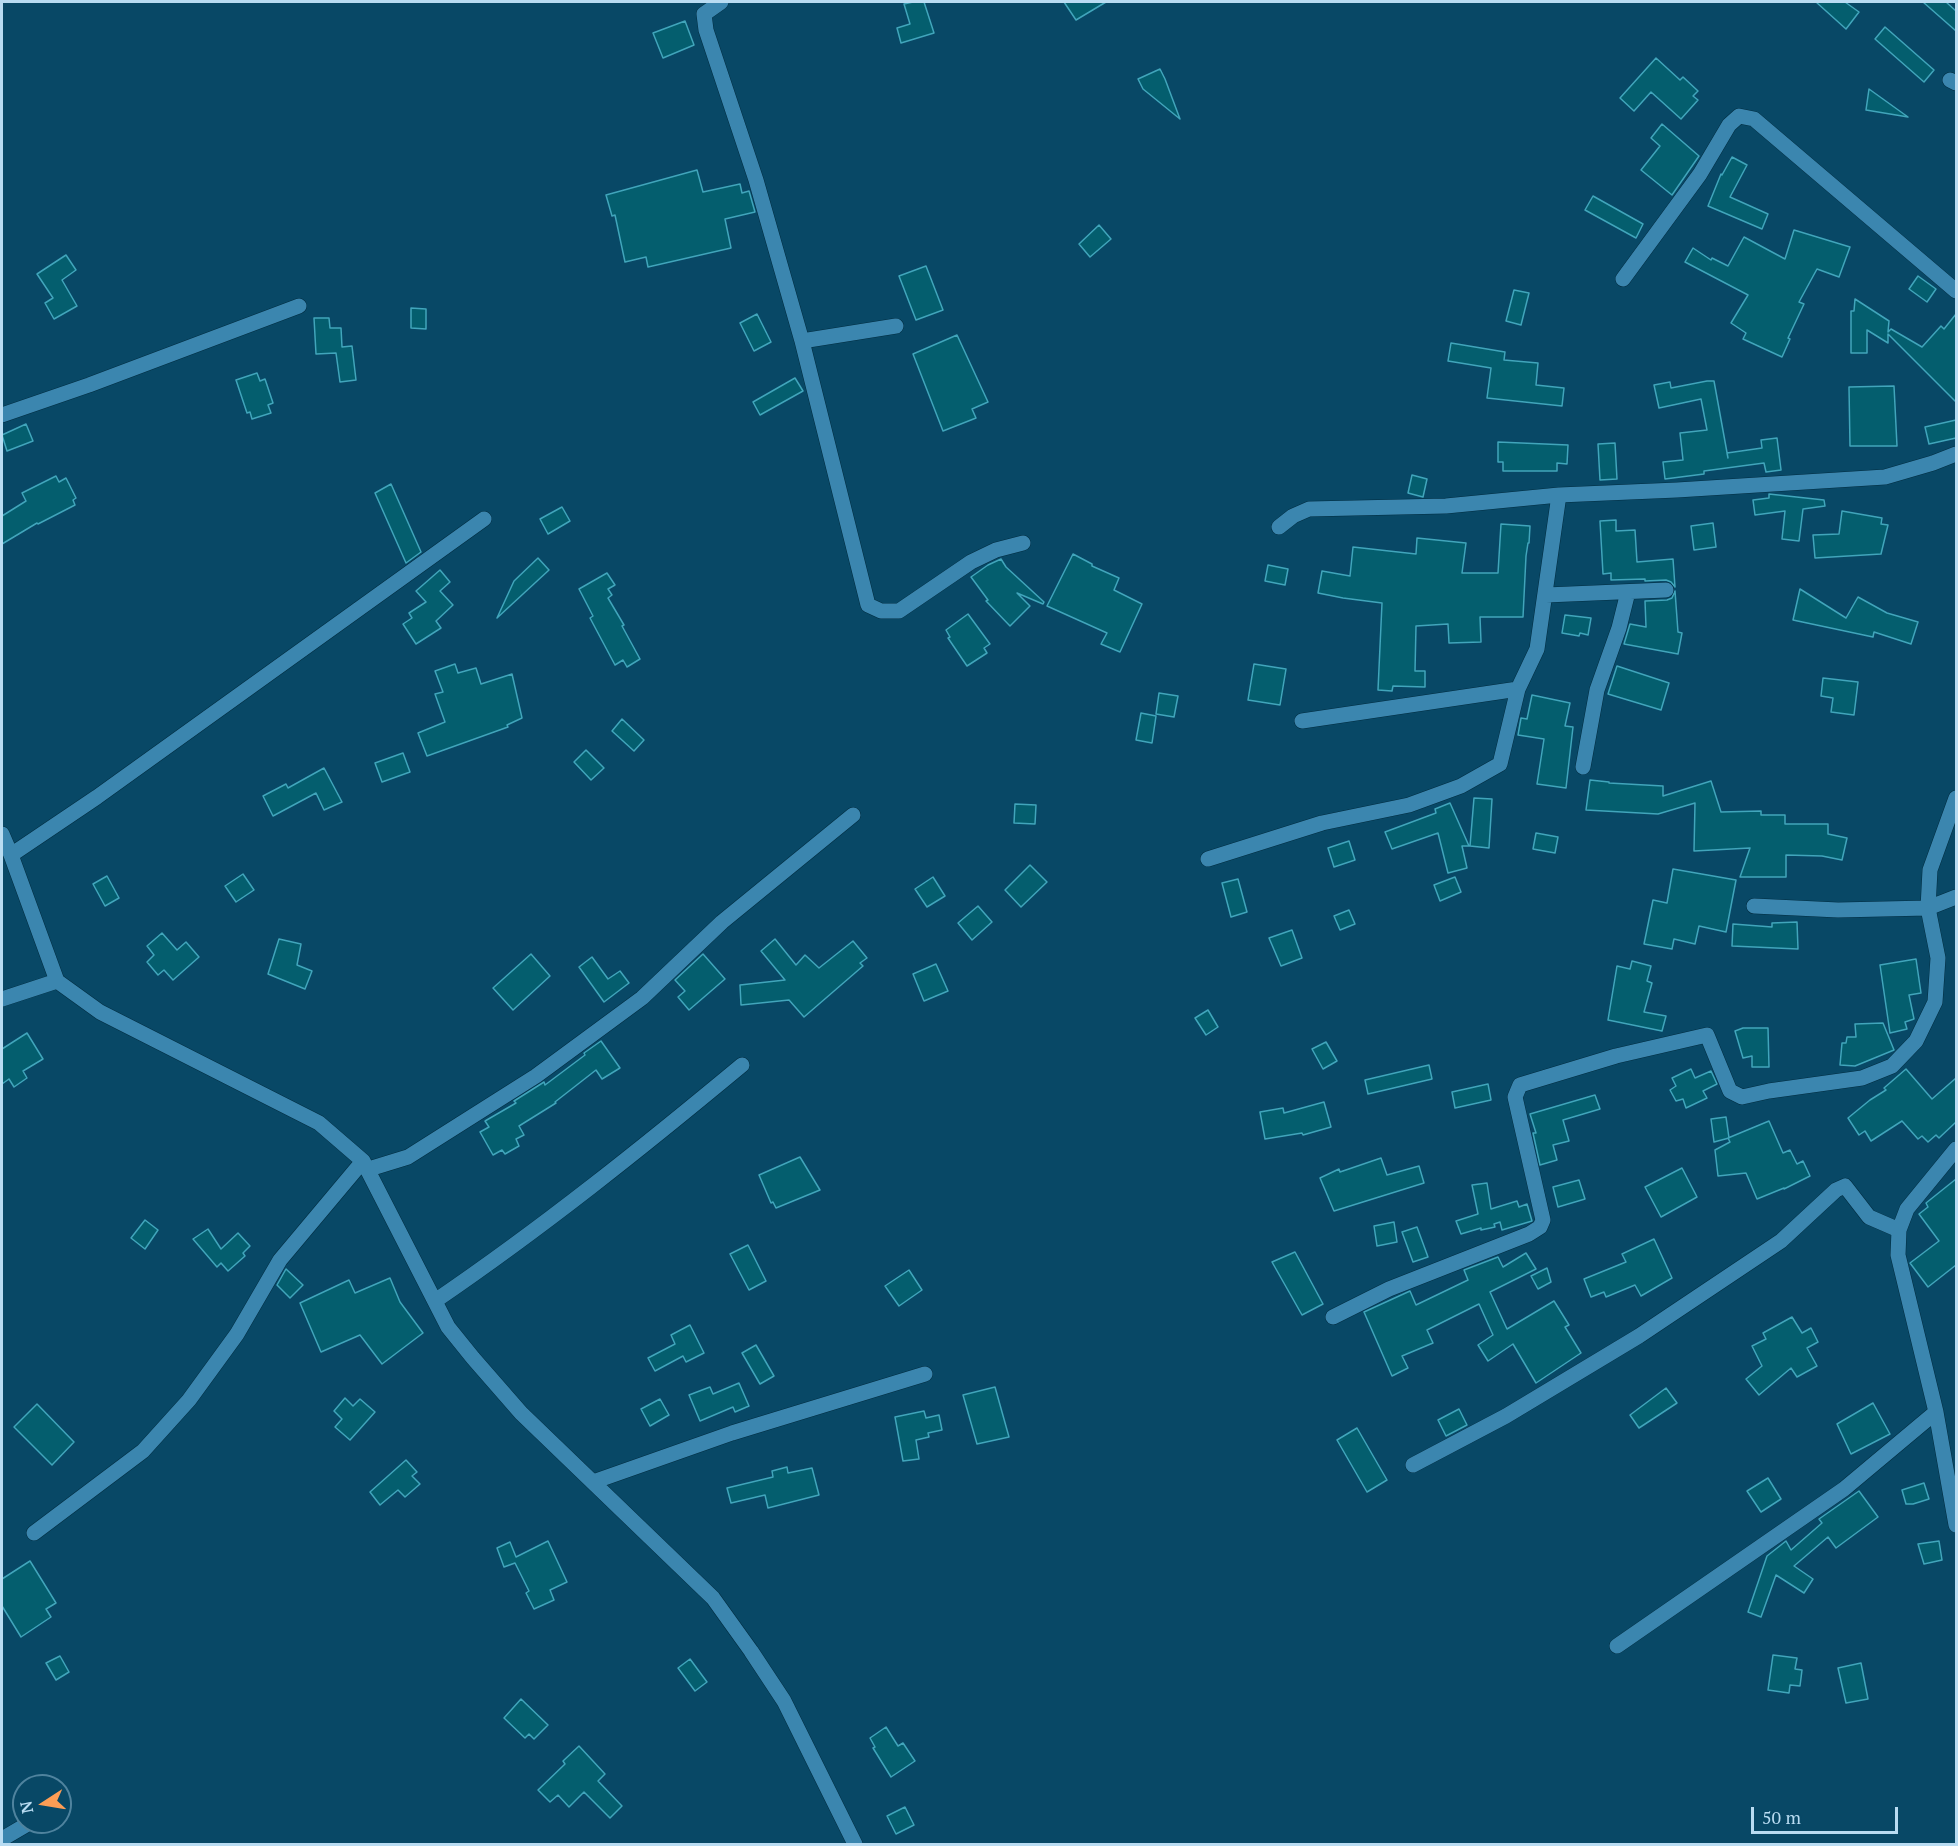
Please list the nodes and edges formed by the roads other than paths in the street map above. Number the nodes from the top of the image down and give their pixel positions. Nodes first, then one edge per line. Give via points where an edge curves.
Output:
1 (721, 2) edge
2 (1623, 279) dead end
3 (1956, 291) edge
4 (299, 306) dead end
5 (896, 326) dead end
6 (802, 341) junction
7 (2, 415) edge
8 (1956, 454) edge
9 (1559, 495) junction
10 (484, 519) dead end
11 (1279, 527) dead end
12 (1023, 543) dead end
13 (1666, 590) dead end
14 (1628, 592) junction
15 (1545, 595) junction
16 (1518, 689) junction
17 (1302, 721) dead end
18 (1583, 767) dead end
19 (1956, 798) edge
20 (853, 815) dead end
21 (2, 834) edge
22 (11, 855) junction
23 (1208, 859) dead end
24 (1956, 897) edge
25 (1754, 906) dead end
26 (1928, 908) junction
27 (57, 981) junction
28 (2, 999) edge
29 (742, 1065) dead end
30 (1956, 1149) edge
31 (366, 1165) junction
32 (1899, 1230) junction
33 (435, 1301) junction
34 (1333, 1317) dead end
35 (925, 1374) dead end
36 (1936, 1412) junction
37 (1413, 1465) dead end
38 (593, 1482) junction
39 (1956, 1525) edge
40 (34, 1533) dead end
41 (1617, 1646) dead end
42 (855, 1845) edge

1 - 6 street via 704,14 706,30 756,180
2 - 3 street via 1700,174 1729,125 1743,116 1754,119
4 - 7 street
5 - 6 street
6 - 12 street via 868,605 881,611 899,611 971,562
8 - 9 street via 1885,477
9 - 11 street via 1446,506 1309,509
9 - 15 street
10 - 22 street
13 - 14 street
14 - 15 street
14 - 18 street via 1597,690
15 - 16 street via 1537,649
16 - 17 street
16 - 23 street via 1500,764 1461,786 1409,805 1322,823
19 - 26 street via 1930,870
20 - 31 street via 722,922 642,998 536,1076 408,1157
21 - 22 street
22 - 27 street
24 - 26 street
25 - 26 street via 1838,910
26 - 34 street via 1938,958 1935,1002 1916,1041 1892,1066 1862,1078 1742,1097 1730,1091 1707,1035 1616,1056 1520,1085 1515,1097 1543,1220 1540,1227 1389,1289
27 - 28 street
27 - 31 street via 100,1012 319,1123
29 - 33 street via 501,1257
30 - 32 street via 1907,1209
31 - 33 street
31 - 40 street via 280,1260 237,1334 189,1400 143,1451
32 - 36 street via 1898,1255
32 - 37 street via 1869,1217 1845,1186 1836,1190 1781,1241 1639,1336 1506,1416
33 - 38 street via 448,1327 473,1359 521,1413
35 - 38 street via 732,1433
36 - 39 street
36 - 41 street via 1844,1489
38 - 42 street via 713,1598 745,1642 783,1701

